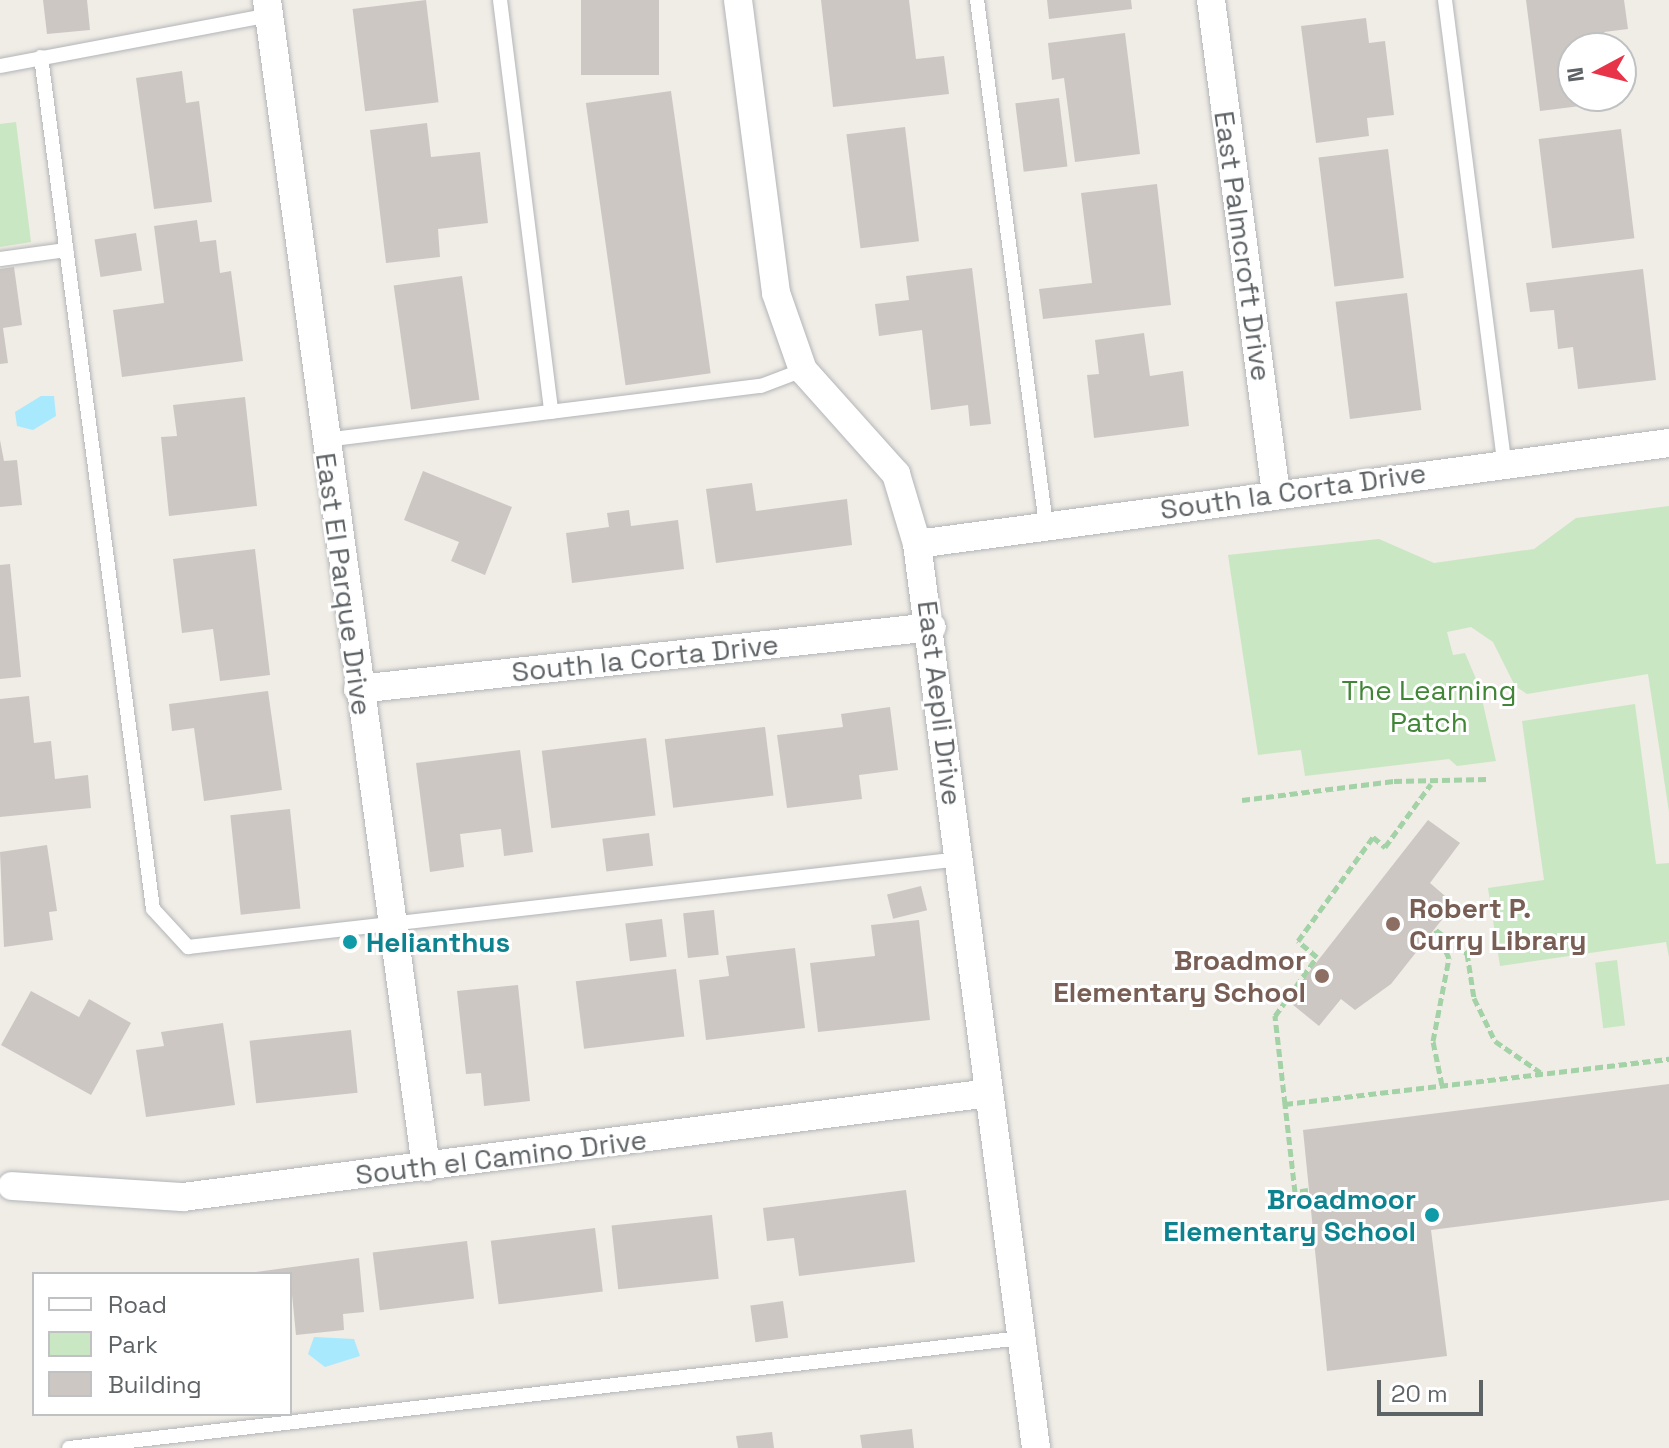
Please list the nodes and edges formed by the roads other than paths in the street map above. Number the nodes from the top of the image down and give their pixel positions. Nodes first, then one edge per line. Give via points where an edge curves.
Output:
1 (500, 0) edge
2 (738, 0) edge
3 (977, 0) edge
4 (1211, 0) edge
5 (1445, 0) edge
6 (268, 7) edge
7 (41, 57) junction
8 (0, 66) edge
9 (66, 250) junction
10 (0, 259) edge
11 (803, 370) junction
12 (551, 412) junction
13 (325, 440) junction
14 (1669, 443) edge
15 (1504, 463) junction
16 (1276, 491) junction
17 (1046, 525) junction
18 (917, 544) junction
19 (932, 627) junction
20 (358, 689) junction
21 (960, 859) junction
22 (392, 927) junction
23 (989, 1093) junction
24 (426, 1167) junction
25 (12, 1186) dead end
26 (1021, 1338) junction
27 (69, 1448) edge
28 (1036, 1448) edge

1 - 12 lane
2 - 11 street, East Aepli Drive via 776,293
3 - 17 lane
4 - 16 street, East Palmcroft Drive
5 - 15 lane
6 - 7 lane
6 - 13 street, East El Parque Drive
7 - 8 lane
7 - 9 lane
9 - 10 lane
9 - 22 lane via 153,909 188,947
11 - 12 lane via 761,386
11 - 18 street, East Aepli Drive via 896,474
12 - 13 lane
13 - 20 street, East El Parque Drive
14 - 15 street, South la Corta Drive
15 - 16 street, South la Corta Drive
16 - 17 street, South la Corta Drive
17 - 18 street, South la Corta Drive
18 - 19 street, East Aepli Drive
19 - 20 street, South la Corta Drive
19 - 21 street, East Aepli Drive
20 - 22 street, East El Parque Drive
21 - 22 lane
21 - 23 street, East Aepli Drive
22 - 24 street, East El Parque Drive
23 - 24 street, South el Camino Drive
23 - 26 street, East Aepli Drive
24 - 25 street, South el Camino Drive via 183,1197
26 - 27 lane
26 - 28 street, East Aepli Drive

